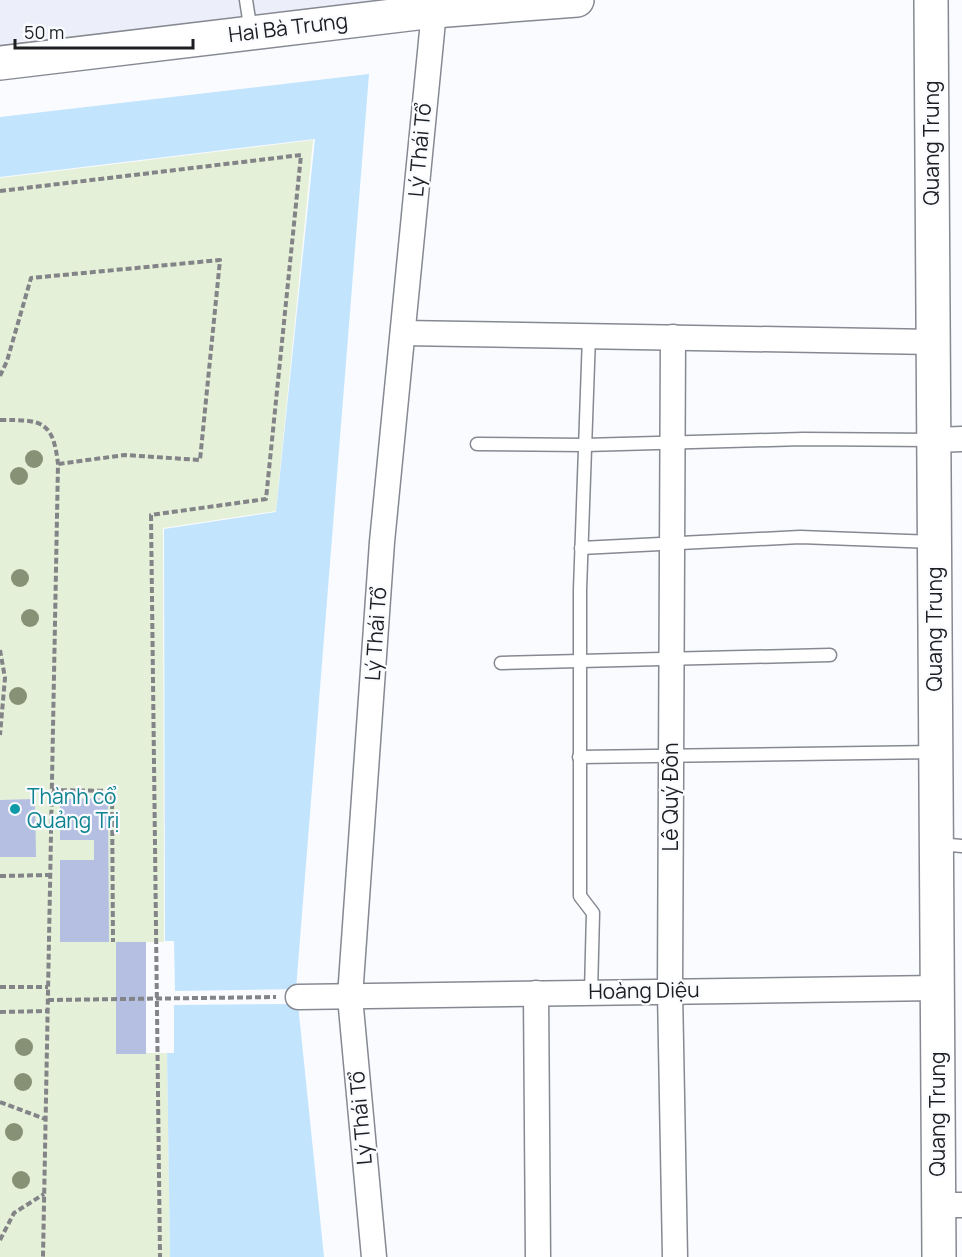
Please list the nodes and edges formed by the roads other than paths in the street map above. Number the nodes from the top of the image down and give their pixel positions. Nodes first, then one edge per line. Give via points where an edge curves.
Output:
1 (246, 0) edge
2 (577, 0) edge
3 (931, 0) edge
4 (434, 11) junction
5 (252, 33) junction
6 (0, 63) edge
7 (403, 333) junction
8 (589, 336) junction
9 (673, 337) junction
10 (933, 342) junction
11 (948, 439) edge
12 (673, 442) junction
13 (477, 444) dead end
14 (585, 445) junction
15 (934, 542) junction
16 (672, 545) junction
17 (581, 548) junction
18 (830, 655) dead end
19 (672, 657) junction
20 (579, 661) junction
21 (501, 663) dead end
22 (936, 752) junction
23 (671, 756) junction
24 (579, 757) junction
25 (949, 845) edge
26 (937, 988) junction
27 (670, 991) junction
28 (591, 992) junction
29 (536, 993) junction
30 (298, 997) road end
31 (350, 997) junction
32 (950, 1205) edge
33 (374, 1257) edge
34 (538, 1257) edge
35 (675, 1257) edge
36 (939, 1257) edge

1 - 5 lane
2 - 4 street, Hai Bà Trưng
3 - 10 street, Quang Trung
4 - 5 street, Hai Bà Trưng
4 - 7 street, Lý Thái Tổ
5 - 6 street, Hai Bà Trưng
7 - 8 street
7 - 31 street, Lý Thái Tổ via 382,543
8 - 9 street
8 - 14 lane
9 - 10 street
9 - 12 street, Lê Quý Đôn
10 - 11 street, Quang Trung
11 - 12 lane
11 - 15 street, Quang Trung
12 - 14 lane
12 - 16 street, Lê Quý Đôn
13 - 14 lane
14 - 17 lane
15 - 16 lane via 800,537
15 - 22 street, Quang Trung
16 - 17 lane
16 - 19 street, Lê Quý Đôn
17 - 20 lane
18 - 19 lane
19 - 20 lane
19 - 23 street, Lê Quý Đôn
20 - 21 lane
20 - 24 lane
22 - 23 lane
22 - 25 street, Quang Trung
23 - 24 lane
23 - 27 street, Lê Quý Đôn
24 - 28 lane via 580,896 593,913
25 - 26 street, Quang Trung
26 - 27 street, Hoàng Diệu
26 - 32 street, Quang Trung
27 - 28 street, Hoàng Diệu
27 - 35 street, Lê Quý Đôn
28 - 29 street, Hoàng Diệu
29 - 31 street, Hoàng Diệu
29 - 34 street
30 - 31 street, Hoàng Diệu
31 - 33 street, Lý Thái Tổ
32 - 36 street, Quang Trung

